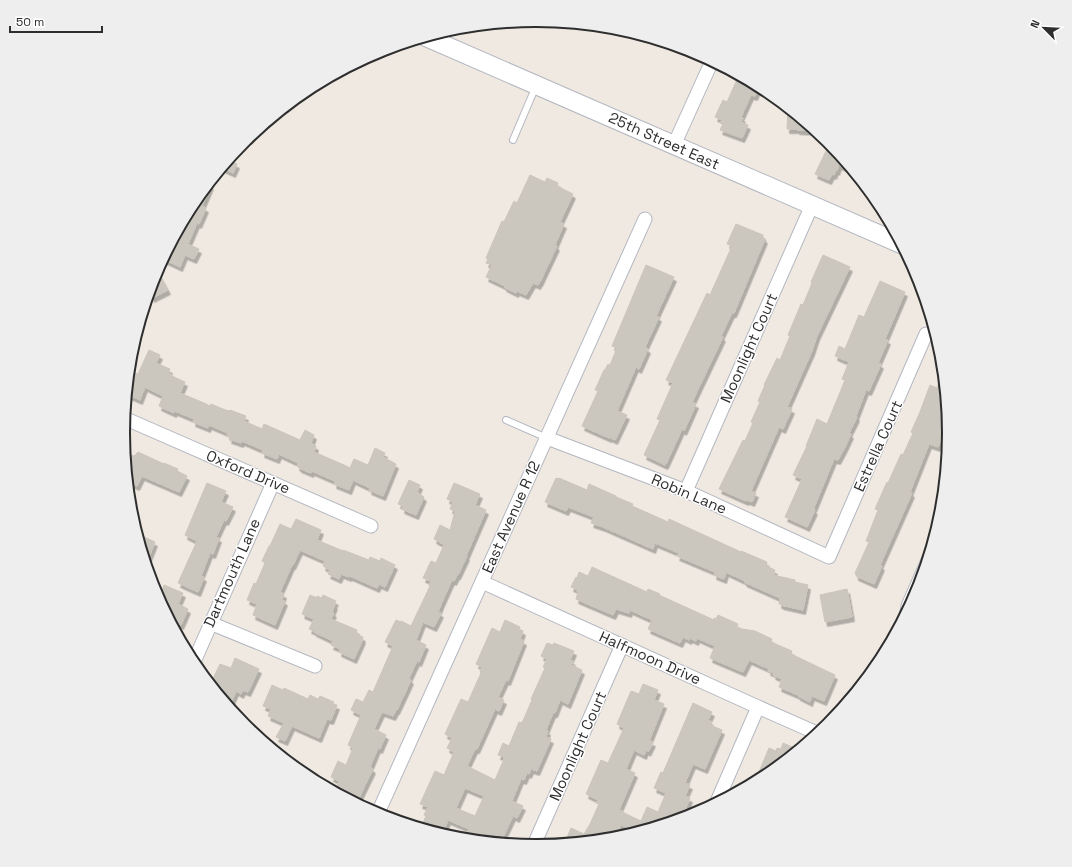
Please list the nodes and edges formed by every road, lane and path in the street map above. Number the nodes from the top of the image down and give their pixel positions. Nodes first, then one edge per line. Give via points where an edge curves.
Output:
1 (434, 40) edge
2 (710, 66) edge
3 (537, 85) junction
4 (513, 140) dead end
5 (674, 145) junction
6 (812, 205) junction
7 (645, 220) dead end
8 (894, 241) edge
9 (926, 334) dead end
10 (506, 420) dead end
11 (130, 421) edge
12 (547, 438) junction
13 (273, 483) junction
14 (686, 491) junction
15 (371, 526) dead end
16 (829, 557) joint
17 (482, 582) junction
18 (914, 584) edge
19 (905, 605) edge
20 (210, 623) junction
21 (622, 645) junction
22 (196, 656) edge
23 (315, 666) dead end
24 (758, 708) junction
25 (812, 731) edge
26 (719, 796) edge
27 (380, 809) edge
28 (536, 840) edge

1 - 3 main road, 25th Street East
2 - 5 street
3 - 4 lane
3 - 5 main road, 25th Street East
5 - 6 main road, 25th Street East
6 - 8 main road, 25th Street East
6 - 14 street, Moonlight Court
7 - 12 street, East Avenue R 12
9 - 16 street, Estrella Court
10 - 12 lane
11 - 13 street, Oxford Drive
12 - 14 street, Robin Lane
12 - 17 street, East Avenue R 12
13 - 15 street, Oxford Drive
13 - 20 street, Dartmouth Lane
14 - 16 street, Robin Lane
17 - 21 street, Halfmoon Drive
17 - 27 street, East Avenue R 12
18 - 19 lane
20 - 22 street, Dartmouth Lane
20 - 23 street
21 - 24 street, Halfmoon Drive
21 - 28 street, Moonlight Court
24 - 25 street, Halfmoon Drive
24 - 26 street

